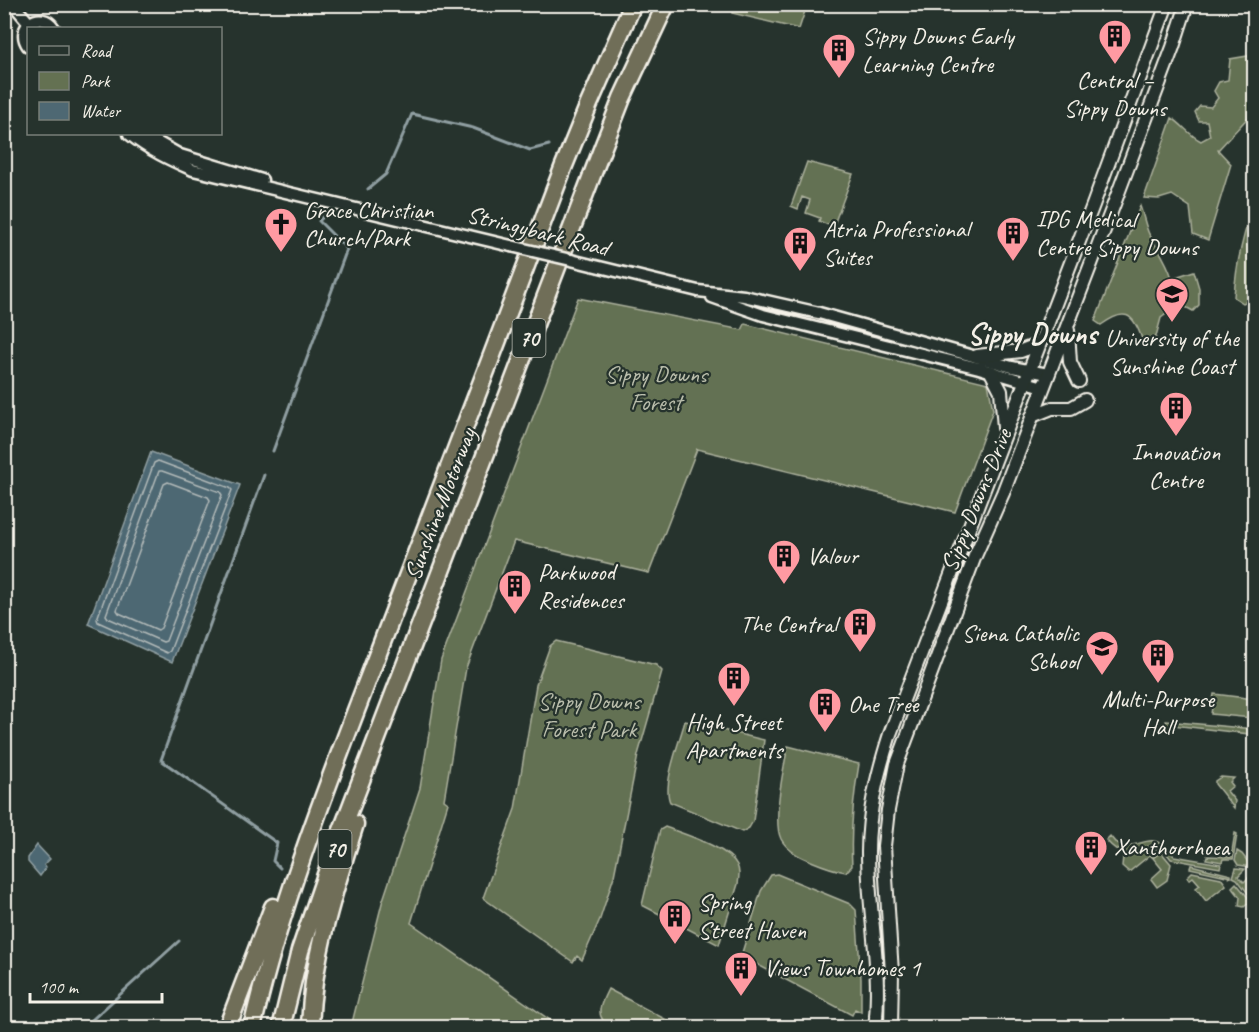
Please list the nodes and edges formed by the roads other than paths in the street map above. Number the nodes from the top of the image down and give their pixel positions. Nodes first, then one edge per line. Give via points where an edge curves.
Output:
1 (13, 4) edge
2 (633, 4) edge
3 (666, 4) edge
4 (1167, 4) edge
5 (1187, 4) edge
6 (29, 23) junction
7 (53, 27) edge
8 (27, 44) edge
9 (130, 135) edge
10 (145, 135) edge
11 (298, 194) junction
12 (698, 291) junction
13 (1068, 323) junction
14 (1039, 344) junction
15 (977, 356) junction
16 (991, 372) junction
17 (1048, 374) junction
18 (1026, 376) junction
19 (1079, 381) dead end
20 (1042, 387) junction
21 (1085, 400) dead end
22 (1032, 416) junction
23 (1004, 432) junction
24 (401, 674) junction
25 (349, 730) junction
26 (227, 1028) edge
27 (252, 1028) edge
28 (281, 1028) edge
29 (309, 1028) edge
30 (875, 1028) edge
31 (891, 1028) edge

1 - 6 street
2 - 25 highway, Sunshine Motorway / 70 via 563,168
3 - 24 highway, Sunshine Motorway / 70 via 622,98
4 - 14 main road, Sippy Downs Drive
5 - 13 main road, Sippy Downs Drive
6 - 7 street via 38,19
6 - 8 street via 24,32
9 - 11 street, Stringybark Road via 193,170
10 - 11 street, Stringybark Road via 180,155
11 - 12 street, Stringybark Road, bridge
12 - 15 street, Stringybark Road via 754,298
12 - 16 street, Stringybark Road via 763,315
13 - 17 main road, Sippy Downs Drive
13 - 19 main road via 1070,362
14 - 15 main road via 1021,351
14 - 18 main road, Sippy Downs Drive
15 - 18 street, Stringybark Road
16 - 18 street, Stringybark Road
16 - 23 main road via 1002,390
17 - 18 street, Stringybark Road
17 - 20 main road, Sippy Downs Drive
18 - 20 street, Stringybark Road
18 - 23 main road, Sippy Downs Drive
20 - 22 main road, Sippy Downs Drive
21 - 22 main road via 1071,408 1052,408
22 - 31 main road, Sippy Downs Drive via 975,556 895,775 884,846 892,974
23 - 30 main road, Sippy Downs Drive via 890,734 877,779 868,853 876,975
24 - 28 highway, Sunshine Motorway / 70 via 321,886
24 - 29 highway via 324,928
25 - 26 highway via 285,876
25 - 27 highway, Sunshine Motorway / 70 via 285,904

